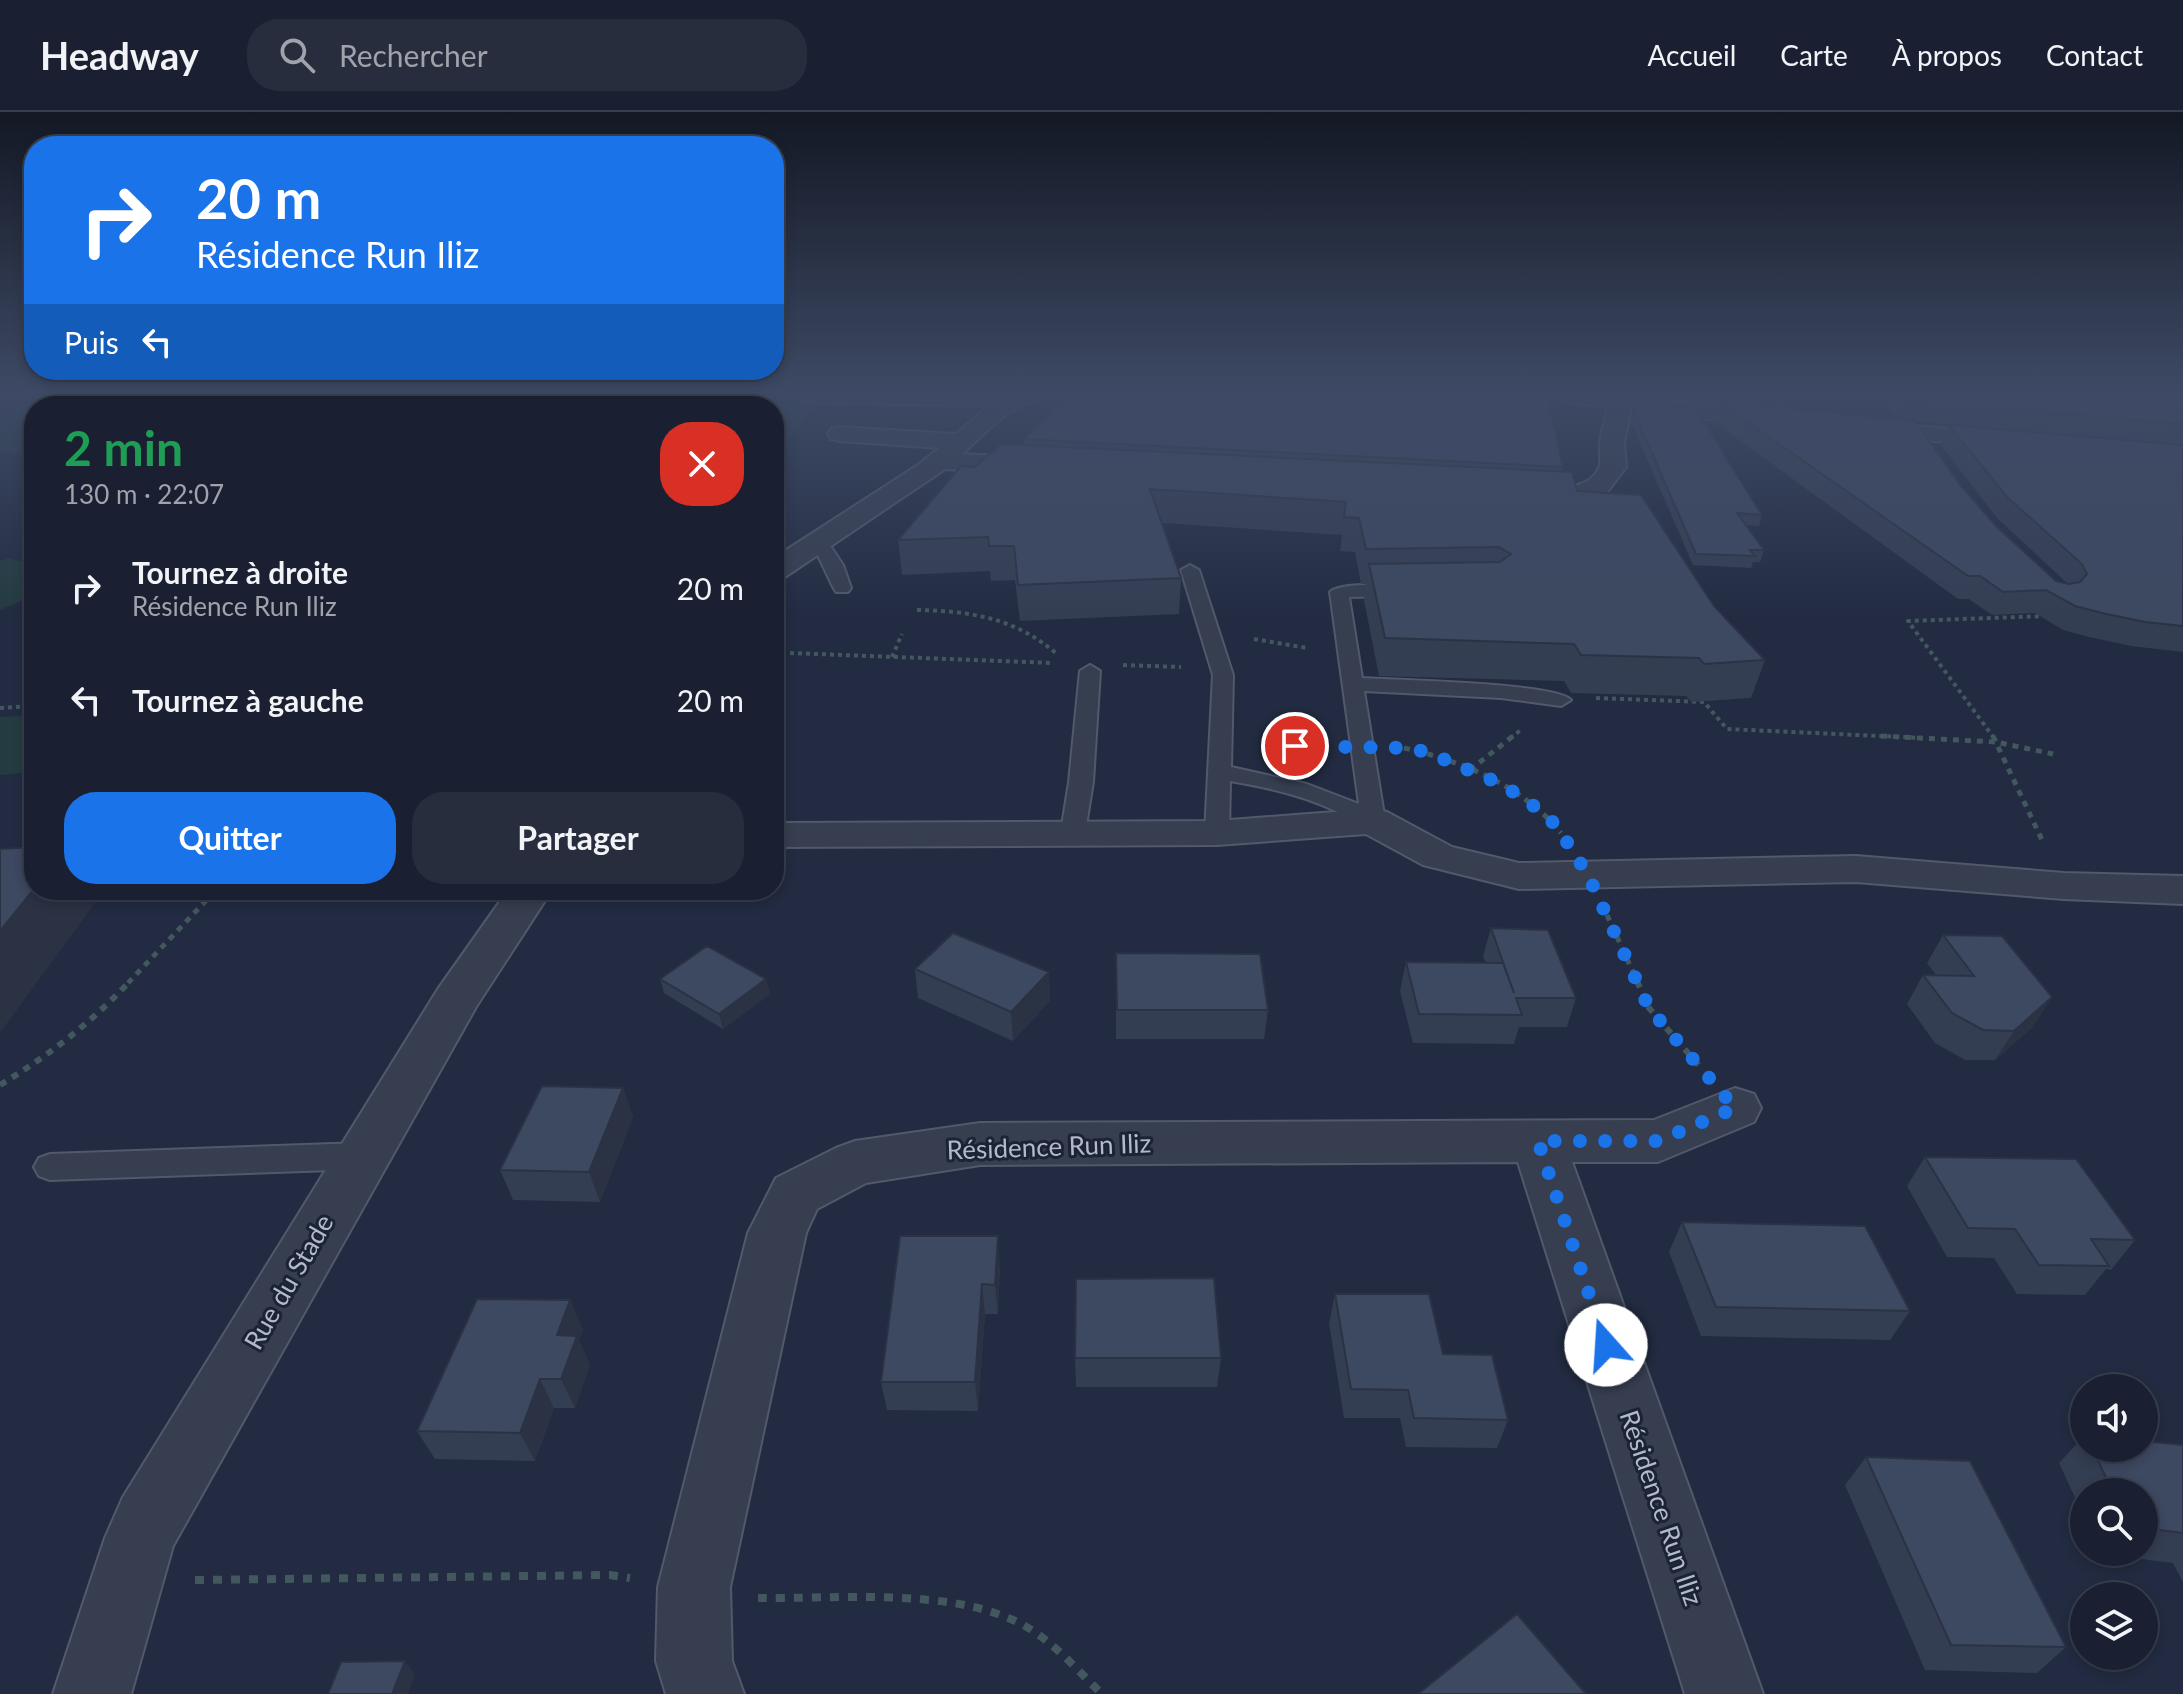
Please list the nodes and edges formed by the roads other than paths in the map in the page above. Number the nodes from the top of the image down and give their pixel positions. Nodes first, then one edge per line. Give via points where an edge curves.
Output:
1 (928, 469) edge
2 (1612, 469) edge
3 (1497, 492) edge
4 (819, 542) junction
5 (784, 565) edge
6 (1190, 570) dead end
7 (842, 588) dead end
8 (1415, 591) edge
9 (1090, 671) road end
10 (1353, 684) junction
11 (1561, 700) dead end
12 (1220, 772) junction
13 (1373, 821) junction
14 (1073, 832) junction
15 (1217, 833) junction
16 (784, 835) edge
17 (2183, 890) edge
18 (523, 900) edge
19 (1735, 1108) road end
20 (1538, 1141) junction
21 (362, 1156) junction
22 (50, 1167) dead end
23 (92, 1694) edge
24 (705, 1694) edge
25 (1724, 1694) edge

1 - 4 street
2 - 3 street via 1596,489 1572,494
4 - 5 street
4 - 7 lane
6 - 12 lane via 1221,668
8 - 10 lane via 1339,592
9 - 14 lane
10 - 11 lane
10 - 13 lane
12 - 13 lane via 1333,798
12 - 15 lane
13 - 15 street
13 - 17 street via 1438,856 1519,876 1856,869
14 - 15 street
14 - 16 street
18 - 21 street, Rue du Stade
19 - 20 street, Résidence Run Iliz via 1658,1141
20 - 24 street, Résidence Run Iliz via 980,1144 855,1163 796,1194 777,1233 694,1587 694,1661
20 - 25 street, Résidence Run Iliz
21 - 22 lane
21 - 23 street, Rue du Stade via 140,1538

